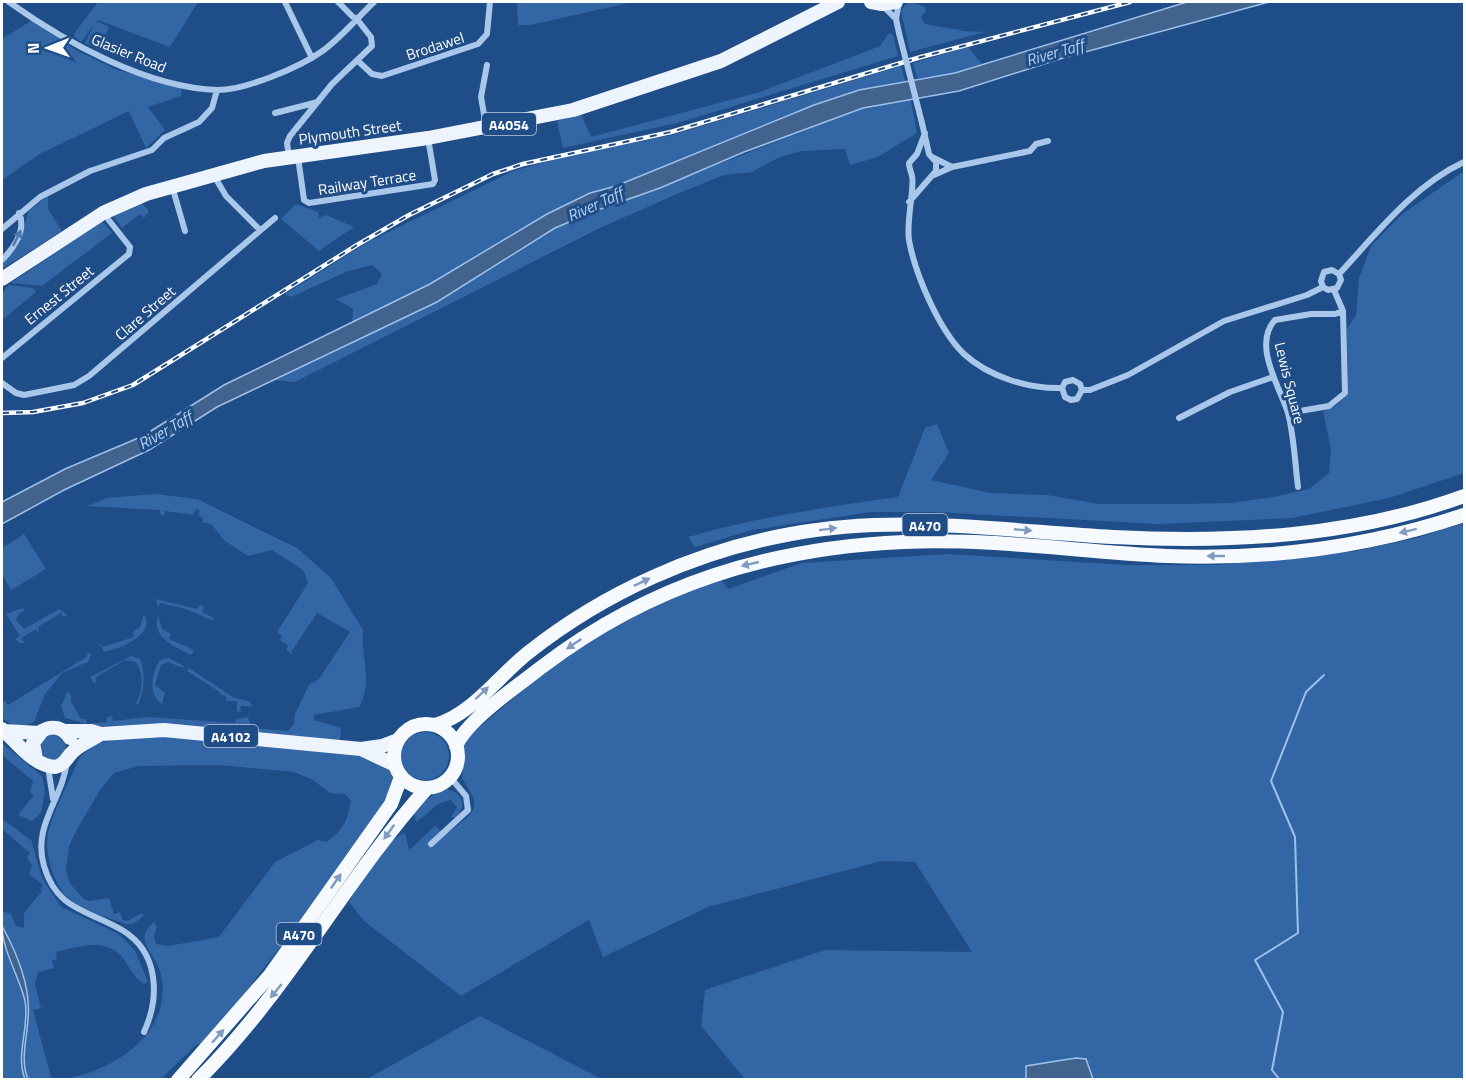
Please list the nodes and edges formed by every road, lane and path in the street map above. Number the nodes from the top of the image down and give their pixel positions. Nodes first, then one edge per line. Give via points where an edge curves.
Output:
1 (9, 2) edge
2 (285, 2) edge
3 (338, 2) edge
4 (373, 2) edge
5 (490, 2) edge
6 (838, 2) edge
7 (898, 2) edge
8 (876, 3) edge
9 (356, 18) junction
10 (896, 19) junction
11 (312, 58) junction
12 (358, 61) junction
13 (487, 65) dead end
14 (217, 90) junction
15 (318, 102) junction
16 (275, 112) dead end
17 (486, 127) junction
18 (925, 133) junction
19 (428, 138) junction
20 (1048, 141) dead end
21 (917, 154) junction
22 (931, 156) junction
23 (293, 157) junction
24 (1464, 162) edge
25 (952, 167) junction
26 (213, 174) junction
27 (913, 177) junction
28 (932, 177) junction
29 (172, 186) junction
30 (909, 203) junction
31 (19, 213) junction
32 (104, 213) junction
33 (275, 218) dead end
34 (2, 229) edge
35 (260, 230) junction
36 (186, 231) dead end
37 (2, 260) edge
38 (1339, 274) junction
39 (2, 279) edge
40 (1323, 286) junction
41 (1334, 290) junction
42 (1343, 311) junction
43 (2, 358) edge
44 (1273, 376) junction
45 (2, 383) edge
46 (1062, 388) junction
47 (1082, 390) junction
48 (1288, 413) junction
49 (1179, 418) dead end
50 (1298, 487) dead end
51 (1464, 496) edge
52 (1464, 515) edge
53 (435, 725) junction
54 (3, 730) edge
55 (65, 731) junction
56 (39, 733) junction
57 (101, 734) junction
58 (398, 740) junction
59 (456, 746) junction
60 (361, 749) junction
61 (70, 756) junction
62 (42, 763) junction
63 (398, 771) junction
64 (450, 777) junction
65 (427, 788) junction
66 (53, 799) junction
67 (431, 844) dead end
68 (144, 1032) dead end
69 (178, 1080) edge
70 (198, 1080) edge

1 - 14 street, Glasier Road via 42,25 117,63 159,79
2 - 11 street
3 - 9 street
4 - 9 street
5 - 12 street, Brodawel via 489,24 478,44 382,76 372,74
6 - 17 main road, Plymouth Street / A4054 via 721,61 573,110
7 - 8 main road
7 - 10 street
8 - 10 street
9 - 11 street
9 - 12 street via 373,43
10 - 18 street, bridge
11 - 14 street via 249,83
12 - 15 street
13 - 17 street via 482,97
14 - 31 street via 212,108 199,122 164,138 152,150 90,171 40,196
15 - 16 street
15 - 23 street via 288,140
17 - 19 main road, Plymouth Street / A4054
18 - 21 street
18 - 22 street
19 - 23 main road, Plymouth Street / A4054
19 - 23 street, Railway Terrace via 433,184 309,203 304,200
20 - 25 street via 1036,144 1030,151
21 - 22 street
21 - 27 street via 909,163
22 - 25 street
22 - 28 street via 936,166
23 - 26 main road, Plymouth Street / A4054
24 - 38 street via 1404,205
25 - 28 street
26 - 29 main road, Plymouth Street / A4054
26 - 35 street via 226,196
27 - 28 street
27 - 30 street
28 - 30 street
29 - 32 main road, Plymouth Street / A4054
29 - 36 street
30 - 46 street via 907,220 915,262 950,337 965,355 1002,377 1029,386
31 - 34 street
37 -> 31 street via 20,234
32 - 39 main road, Plymouth Street / A4054
32 - 43 street, Ernest Street via 132,250
33 - 35 street, Clare Street
35 - 45 street, Clare Street via 75,385 24,395
38 - 40 street via 1332,270 1324,272
38 - 41 street via 1341,283
40 - 41 street
40 - 47 street via 1307,295 1224,321 1128,375
41 - 42 street
42 - 44 street, Lewis Square via 1275,320 1267,335
42 - 48 street via 1345,393 1329,406
44 - 48 street, Lewis Square
44 - 49 street
46 - 47 street via 1065,382 1073,380
46 - 47 street via 1065,398 1071,400 1077,399
48 - 50 street, Lewis Square
53 -> 51 highway, A470 via 459,716 528,652 620,593 683,565 794,533 862,525 952,525 1164,539 1291,536 1368,524
52 -> 59 highway, A470 via 1338,547 1249,556 1167,556 943,542 861,545 788,555 704,577 609,620 515,688 466,730
53 - 58 highway via 415,726
53 - 59 highway via 444,729
54 - 56 main road
54 - 62 main road via 10,740
55 - 56 main road via 54,727
55 - 57 main road, A4102
55 - 61 main road via 72,741
56 - 62 main road via 33,743
57 - 60 main road, A4102 via 164,730
57 - 61 main road, A4102
58 - 60 main road, A4102
58 - 63 highway via 394,751
59 - 64 highway via 458,761
60 - 63 main road, A4102
61 - 62 main road via 55,767
61 - 66 street
62 - 66 street
63 - 65 highway via 415,786
69 -> 63 highway, A470 via 270,975 391,804
64 - 65 highway
64 - 67 street via 466,796 468,810
65 -> 70 highway, A470 via 386,836 285,979
66 - 68 street via 40,840 48,878 73,908 124,931 141,947 155,989 154,1007

